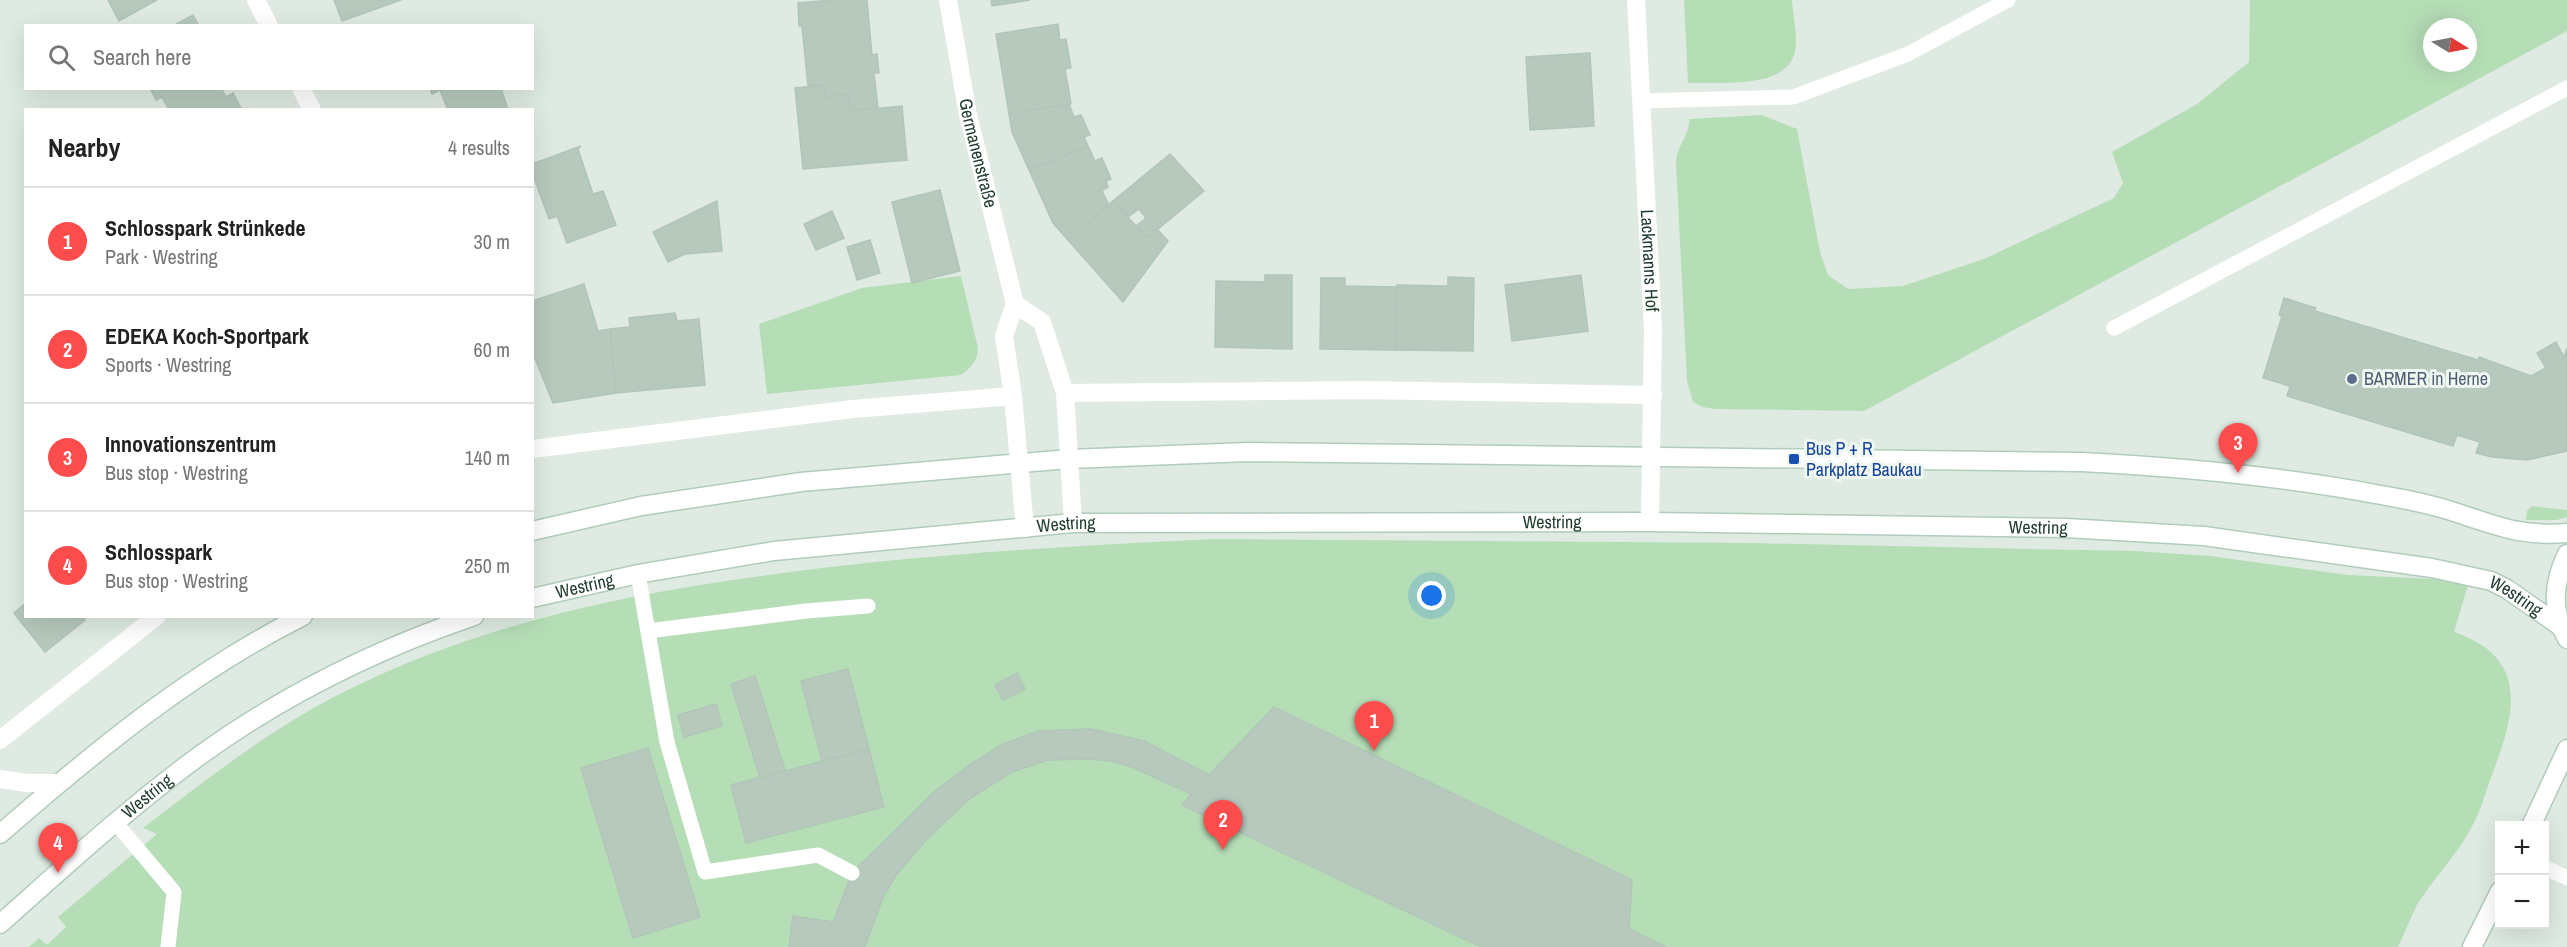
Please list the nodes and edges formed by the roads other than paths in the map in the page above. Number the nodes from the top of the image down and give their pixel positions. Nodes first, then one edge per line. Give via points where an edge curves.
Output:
1 (256, 0) edge
2 (948, 0) edge
3 (1636, 0) edge
4 (2008, 0) edge
5 (268, 24) edge
6 (2567, 88) edge
7 (302, 90) edge
8 (1641, 101) junction
9 (311, 108) edge
10 (1015, 304) junction
11 (2114, 328) dead end
12 (1065, 393) junction
13 (1653, 395) junction
14 (1014, 396) junction
15 (534, 449) edge
16 (1652, 456) junction
17 (1069, 459) junction
18 (1019, 462) junction
19 (1650, 522) junction
20 (1073, 523) junction
21 (1025, 528) junction
22 (534, 531) edge
23 (2567, 533) edge
24 (2567, 554) edge
25 (638, 574) junction
26 (534, 598) edge
27 (868, 606) dead end
28 (154, 618) edge
29 (299, 618) edge
30 (469, 618) edge
31 (648, 631) junction
32 (2563, 633) edge
33 (0, 740) edge
34 (2567, 749) edge
35 (0, 779) edge
36 (59, 783) junction
37 (2533, 821) edge
38 (116, 823) junction
39 (0, 834) edge
40 (2549, 869) edge
41 (852, 873) dead end
42 (2567, 878) edge
43 (2495, 899) edge
44 (0, 924) edge
45 (168, 947) edge
46 (2472, 947) edge

1 - 5 main road
2 - 10 main road, Germanenstraße via 968,115
3 - 8 main road, Lackmanns Hof
4 - 8 lane via 1908,54 1793,97
6 - 11 lane
7 - 9 main road
8 - 13 main road, Lackmanns Hof
10 - 12 main road via 1042,322
10 - 14 main road via 1004,336
12 - 13 main road via 1363,390
12 - 17 main road
13 - 16 main road, Lackmanns Hof
14 - 15 main road via 853,408
14 - 18 main road
16 - 17 main road via 1248,452
16 - 19 main road, Lackmanns Hof
16 - 23 main road via 2168,466 2384,495 2446,509 2523,534
17 - 18 main road
17 - 20 main road
18 - 21 main road
18 - 22 main road via 801,482 641,507
19 - 20 main road, Westring
19 - 32 main road, Westring via 2066,528 2204,536 2432,568 2491,581 2516,594
20 - 21 main road, Westring
21 - 25 main road, Westring via 774,551
24 - 32 main road via 2558,574 2554,600
25 - 26 main road, Westring
25 - 31 lane
27 - 31 lane
28 - 33 main road
29 - 36 main road via 238,652 165,701
30 - 38 main road, Westring via 396,645 266,713 192,762
31 - 41 lane via 667,742 705,872 818,855
34 - 37 main road
35 - 36 main road
36 - 39 main road
38 - 44 main road, Westring
38 - 45 lane via 174,892
40 - 42 lane
43 - 46 main road

